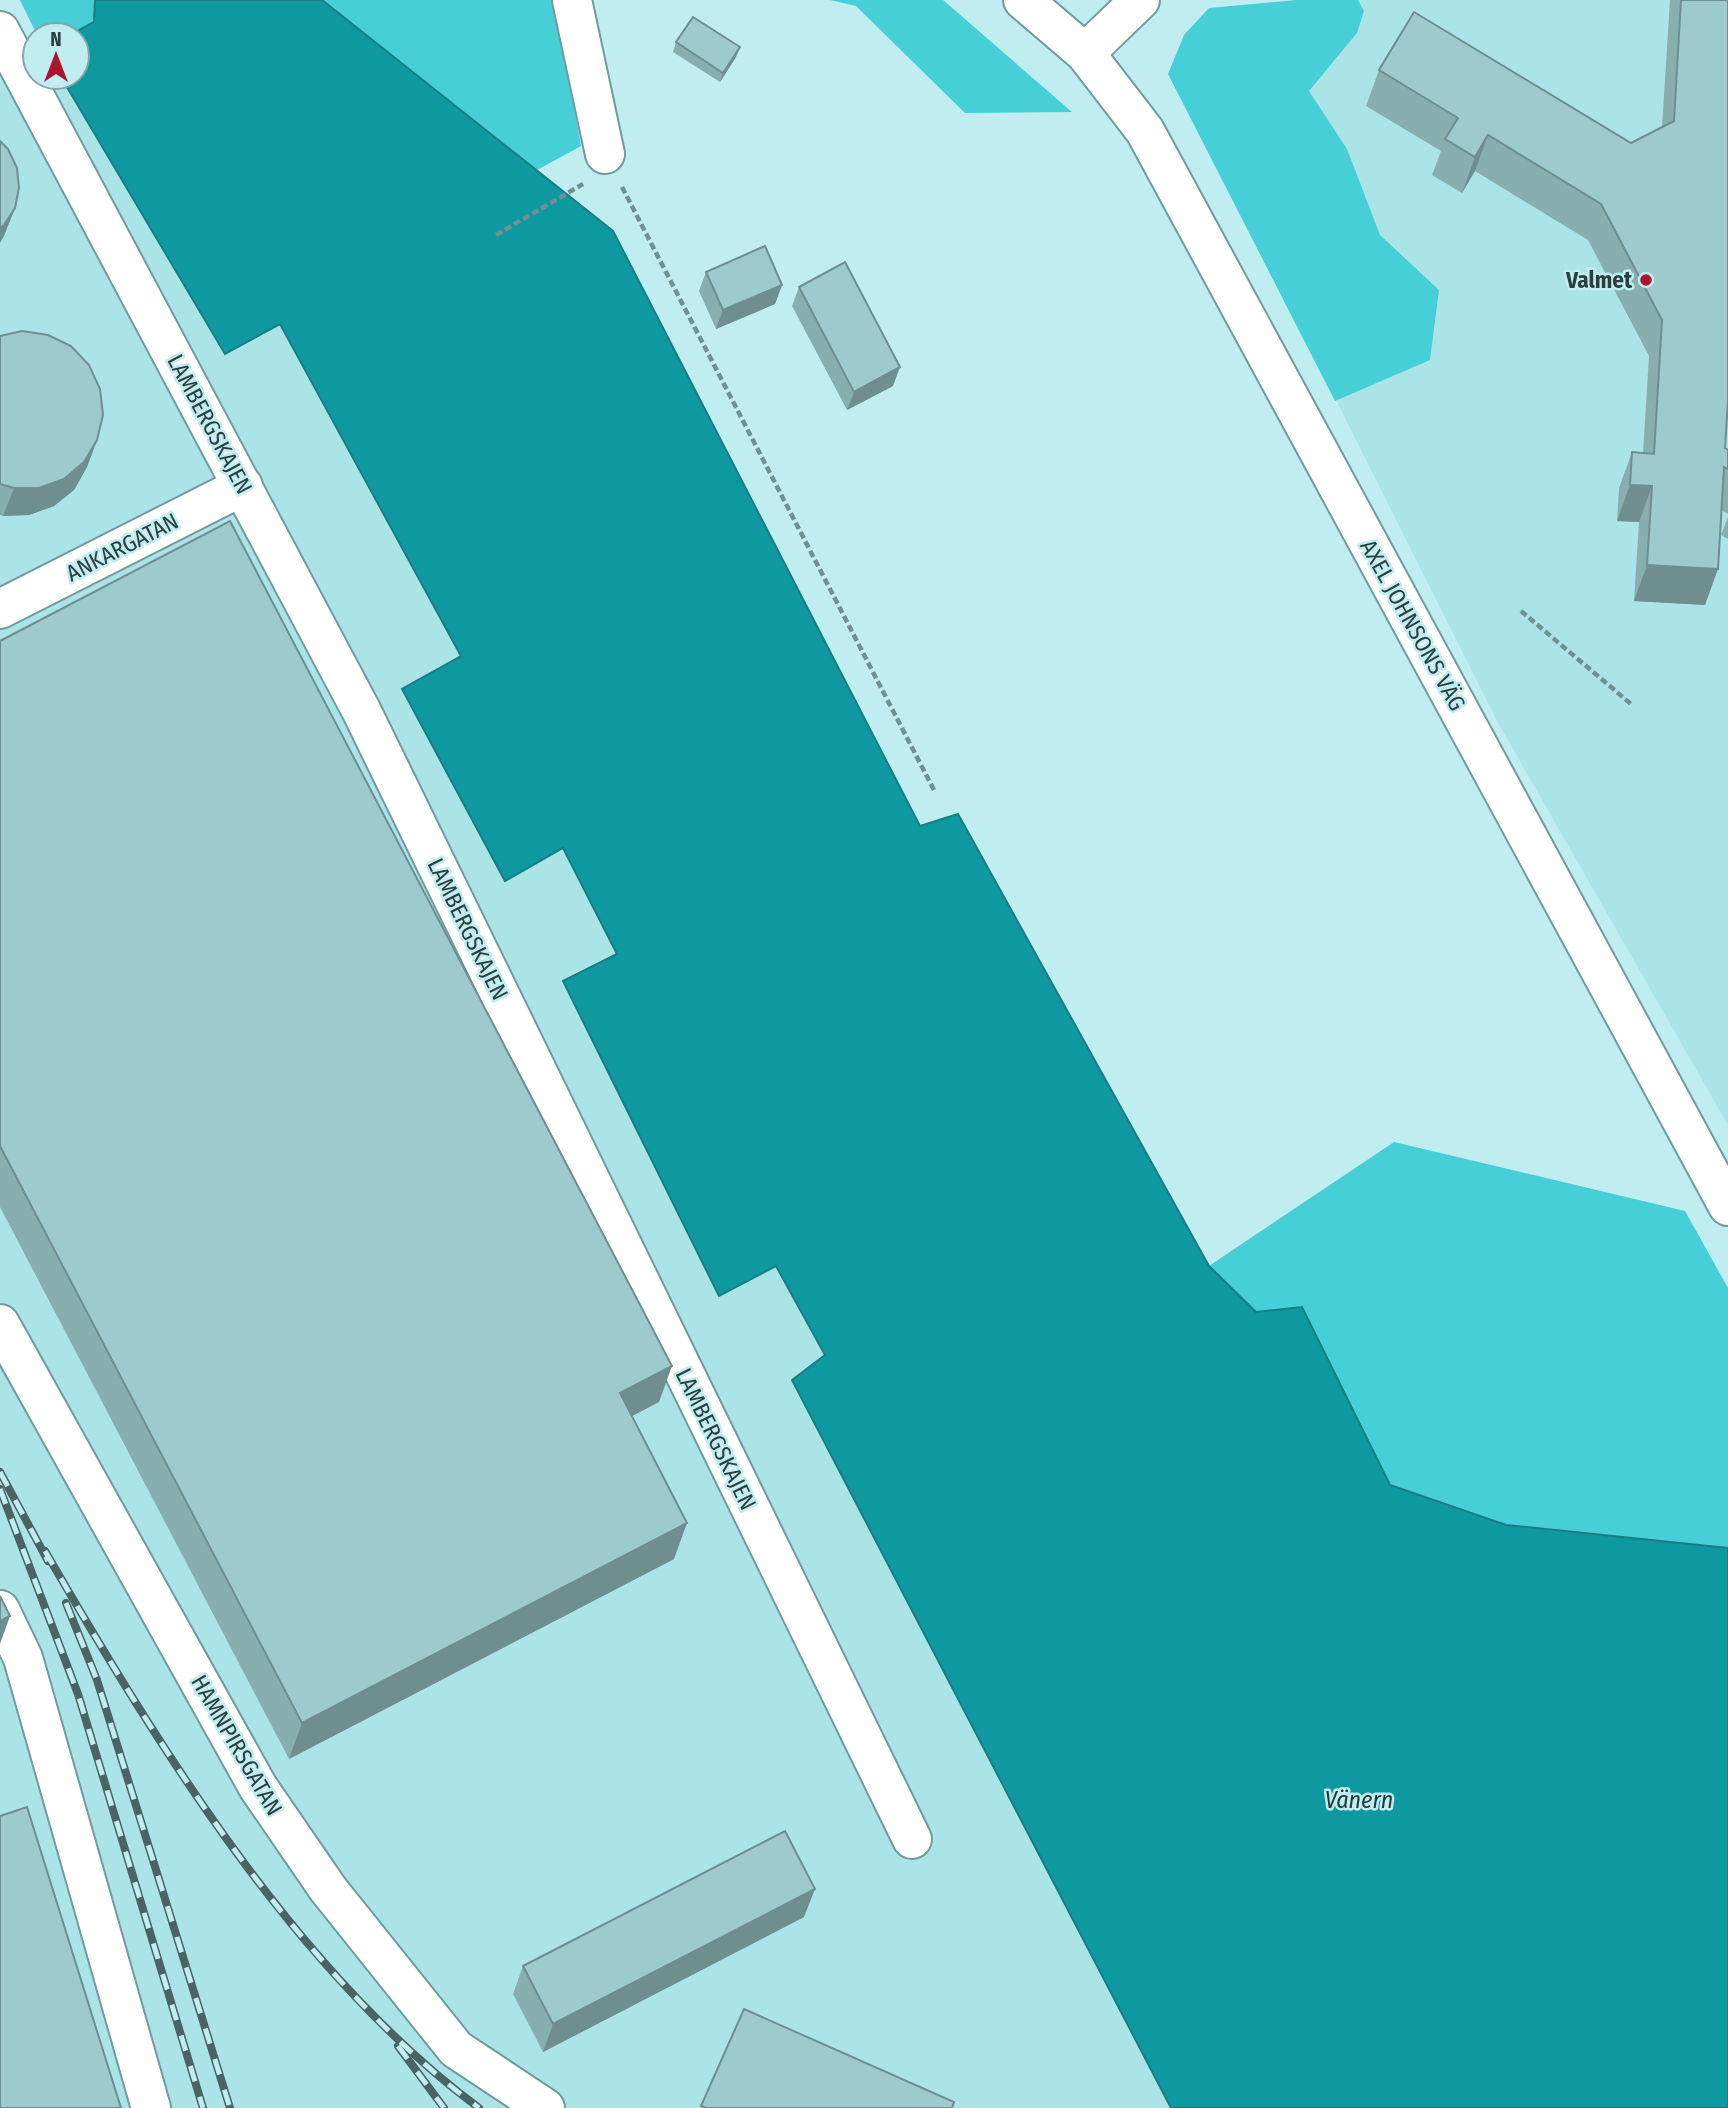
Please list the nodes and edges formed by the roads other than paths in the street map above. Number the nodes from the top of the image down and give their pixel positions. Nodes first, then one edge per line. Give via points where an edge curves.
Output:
1 (572, 0) edge
2 (1023, 0) edge
3 (1140, 0) edge
4 (0, 31) edge
5 (1085, 53) junction
6 (608, 161) road end
7 (243, 486) junction
8 (0, 609) edge
9 (1728, 1206) edge
10 (0, 1324) edge
11 (0, 1610) edge
12 (912, 1839) dead end
13 (151, 2108) edge
14 (545, 2108) edge

1 - 6 street
2 - 5 street, AXEL JOHNSONS VÄG
3 - 5 street
4 - 7 street, LAMBERGSKAJEN
5 - 9 street, AXEL JOHNSONS VÄG via 1145,131
7 - 8 street, ANKARGATAN
7 - 12 street, LAMBERGSKAJEN via 362,712
10 - 14 street, HAMNPIRSGATAN via 258,1787 328,1889 456,2049
11 - 13 street via 23,1658

